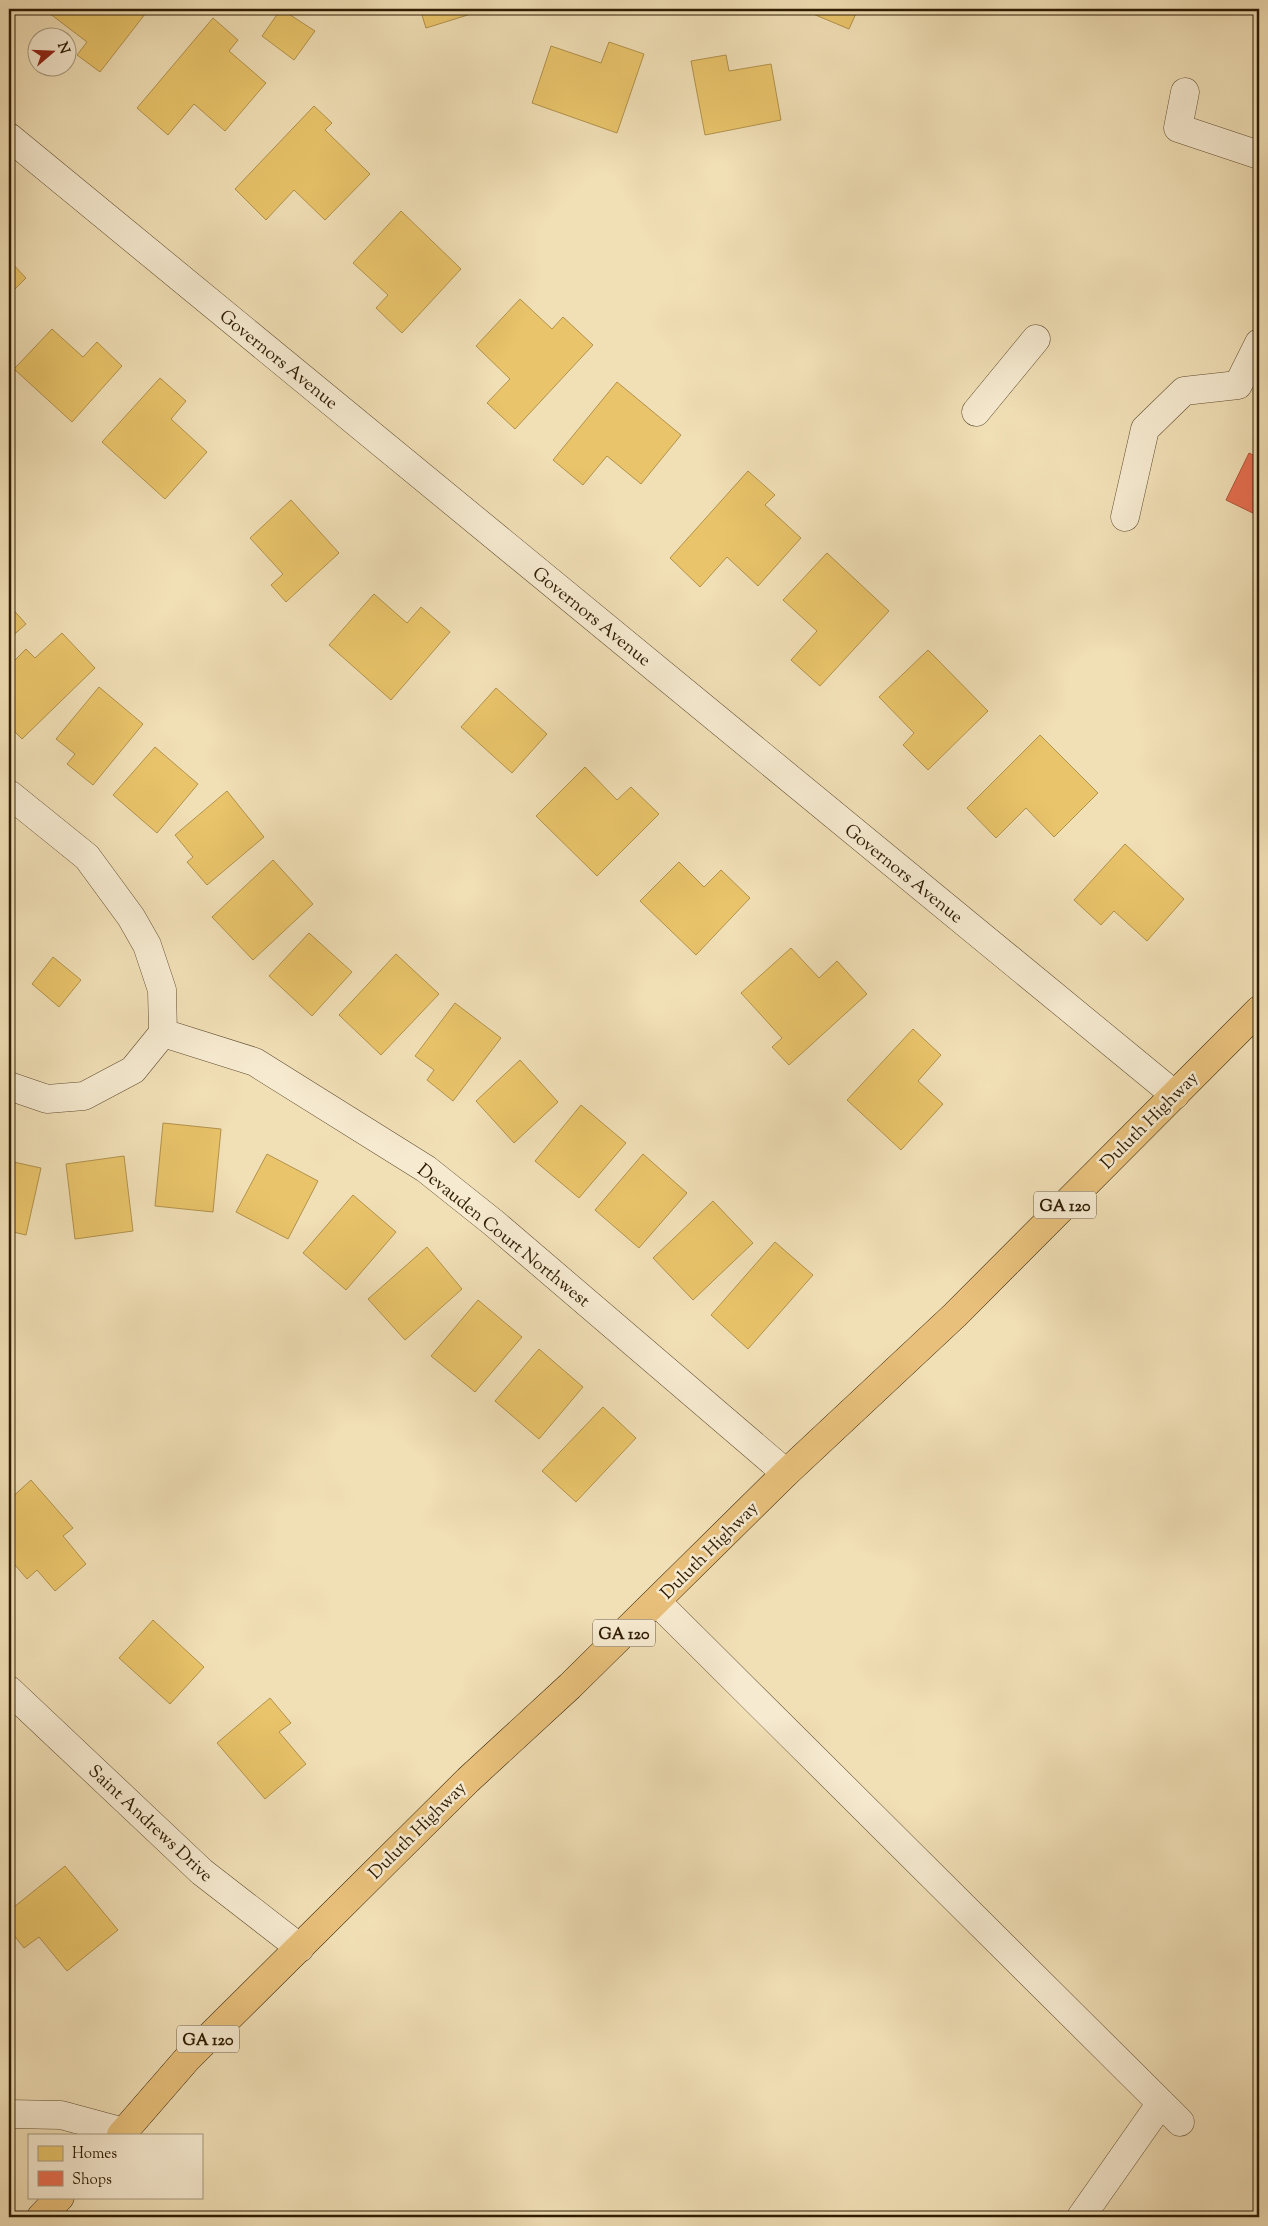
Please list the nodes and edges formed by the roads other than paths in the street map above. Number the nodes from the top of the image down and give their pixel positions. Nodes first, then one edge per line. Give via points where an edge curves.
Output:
1 (1185, 92) dead end
2 (9, 137) edge
3 (1259, 155) edge
4 (1036, 339) dead end
5 (1259, 343) edge
6 (976, 412) dead end
7 (1125, 517) dead end
8 (9, 794) edge
9 (1259, 1010) edge
10 (163, 1033) junction
11 (9, 1086) edge
12 (1174, 1095) junction
13 (786, 1474) junction
14 (657, 1602) junction
15 (9, 1690) edge
16 (300, 1948) junction
17 (1161, 2104) junction
18 (9, 2114) edge
19 (1180, 2122) dead end
20 (122, 2133) edge
21 (59, 2198) edge
22 (41, 2217) edge
23 (1081, 2217) edge

1 - 3 street via 1178,128
2 - 12 street, Governors Avenue
4 - 6 street
5 - 7 street via 1238,385 1184,391 1145,429
8 - 10 street via 87,857 131,917 146,945 162,990
9 - 12 main road, Duluth Highway / GA 120
10 - 11 street via 133,1070 84,1096 47,1099
10 - 13 street, Devauden Court Northwest via 255,1062 426,1170 495,1224
12 - 13 main road, Duluth Highway / GA 120 via 955,1315
13 - 14 main road, Duluth Highway / GA 120
14 - 16 main road, Duluth Highway / GA 120 via 468,1780
14 - 17 street
15 - 16 street, Saint Andrews Drive via 202,1872
16 - 20 main road, Duluth Highway / GA 120 via 187,2059
17 - 19 street
17 - 23 street
18 - 20 street via 61,2115
21 - 22 main road

